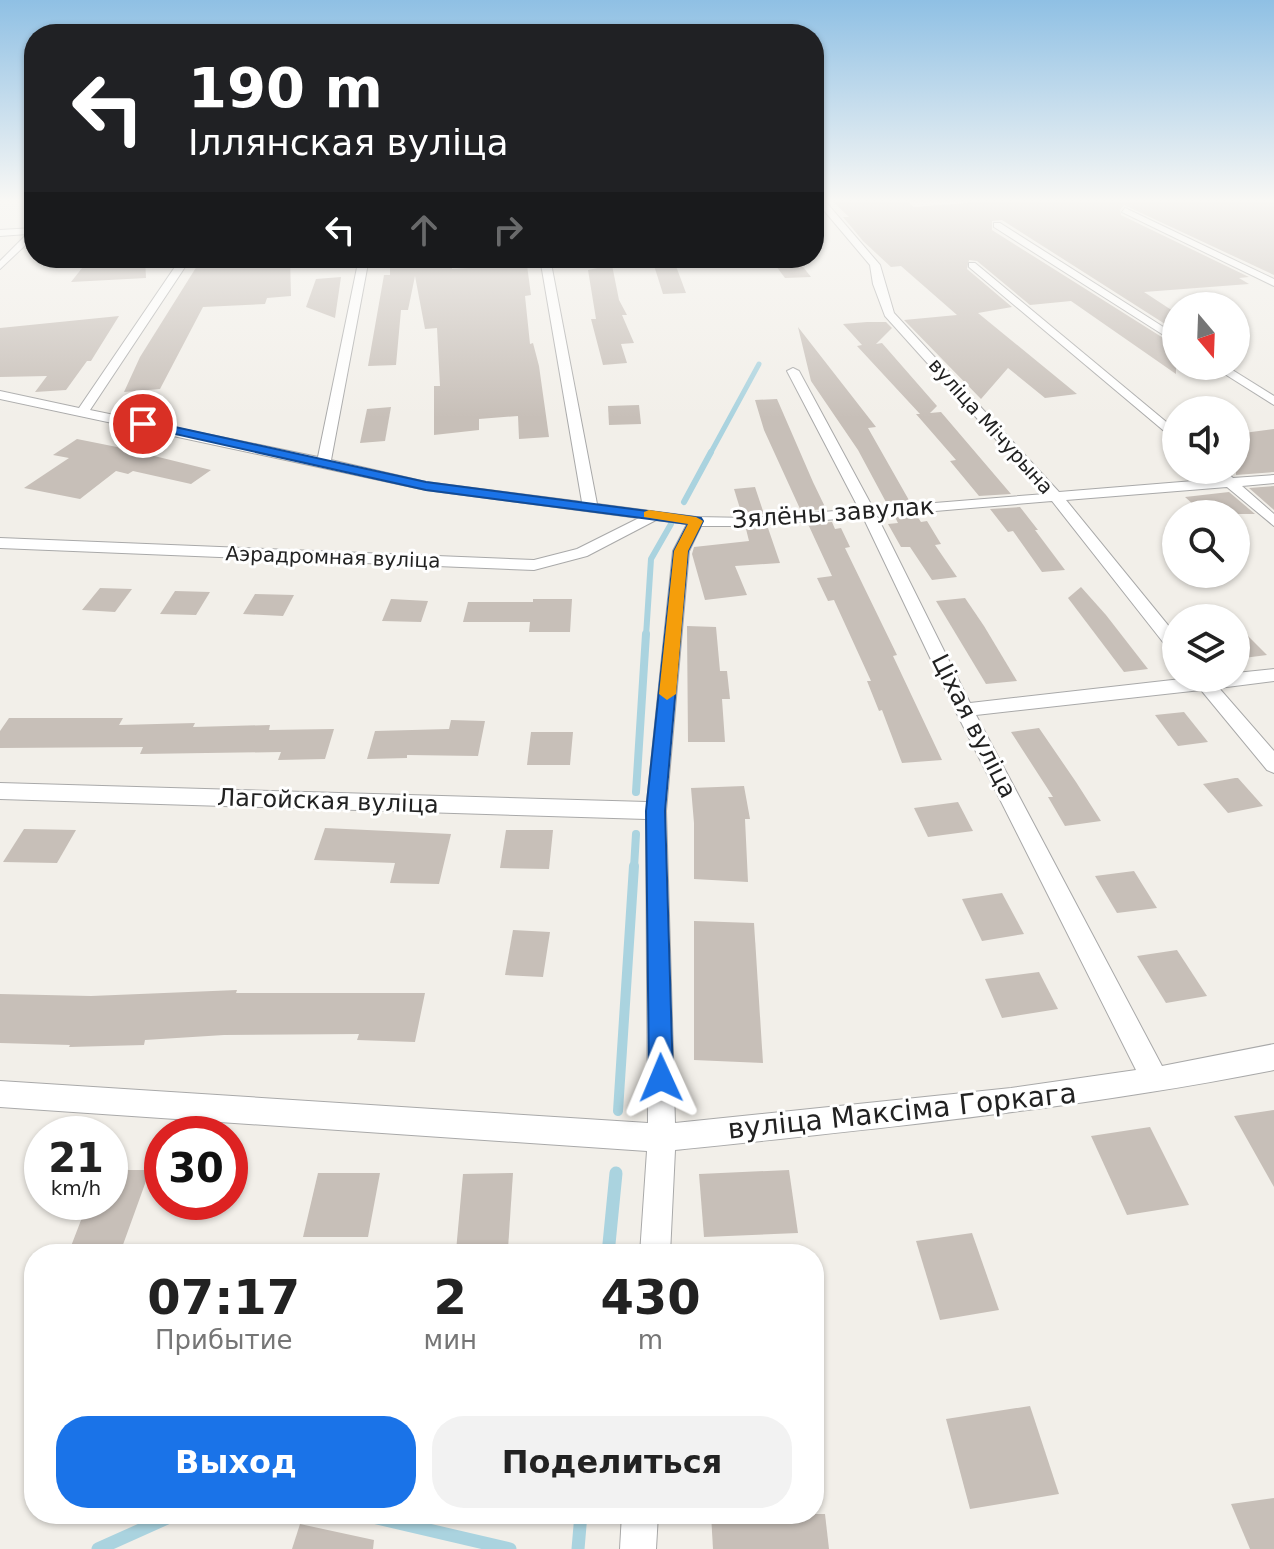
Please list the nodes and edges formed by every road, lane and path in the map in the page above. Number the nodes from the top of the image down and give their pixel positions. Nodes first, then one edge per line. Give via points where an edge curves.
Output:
1 (176, 273) edge
2 (361, 273) edge
3 (548, 273) edge
4 (876, 273) edge
5 (982, 273) edge
6 (1072, 273) edge
7 (1254, 273) edge
8 (1274, 283) edge
9 (1162, 331) edge
10 (793, 371) dead end
11 (1240, 380) edge
12 (0, 395) edge
13 (1274, 401) edge
14 (83, 411) junction
15 (1162, 425) edge
16 (324, 462) junction
17 (1274, 479) edge
18 (1250, 482) edge
19 (1232, 484) joint
20 (1055, 496) junction
21 (590, 506) junction
22 (868, 512) junction
23 (655, 515) junction
24 (696, 521) junction
25 (1274, 522) edge
26 (0, 543) edge
27 (1162, 630) edge
28 (1274, 675) edge
29 (1250, 677) edge
30 (1162, 685) edge
31 (1213, 692) edge
32 (964, 710) junction
33 (1274, 765) edge
34 (0, 791) edge
35 (656, 811) junction
36 (1274, 1057) edge
37 (1155, 1080) junction
38 (0, 1094) edge
39 (662, 1138) junction
40 (656, 1244) edge
41 (639, 1524) edge
42 (638, 1549) edge

1 - 14 street
2 - 16 street
3 - 21 street
4 - 20 street, вуліца Мічурына via 889,314
5 - 15 street
6 - 9 street
7 - 8 street
10 - 22 street, Ціхая вуліца
11 - 13 street
12 - 14 street
14 - 16 street
16 - 21 street via 426,486
17 - 18 street, Зялёны завулак
19 - 20 street, Зялёны завулак
19 - 25 street
20 - 22 street, Зялёны завулак
20 - 27 street, вуліца Мічурына
21 - 23 street
22 - 24 street, Зялёны завулак
22 - 32 street, Ціхая вуліца
23 - 24 street
23 - 26 street, Аэрадромная вуліца via 585,553 534,565
24 - 35 street, Зялёны завулак via 681,551
28 - 29 street
30 - 32 street
31 - 33 street
32 - 37 street, Ціхая вуліца
34 - 35 street, Лагойская вуліца
35 - 39 street, Зялёны завулак
36 - 37 street, вуліца Максіма Горкага
37 - 39 street, вуліца Максіма Горкага via 1011,1101
38 - 39 street, вуліца Максіма Горкага
39 - 40 street, Зялёны завулак
41 - 42 street

